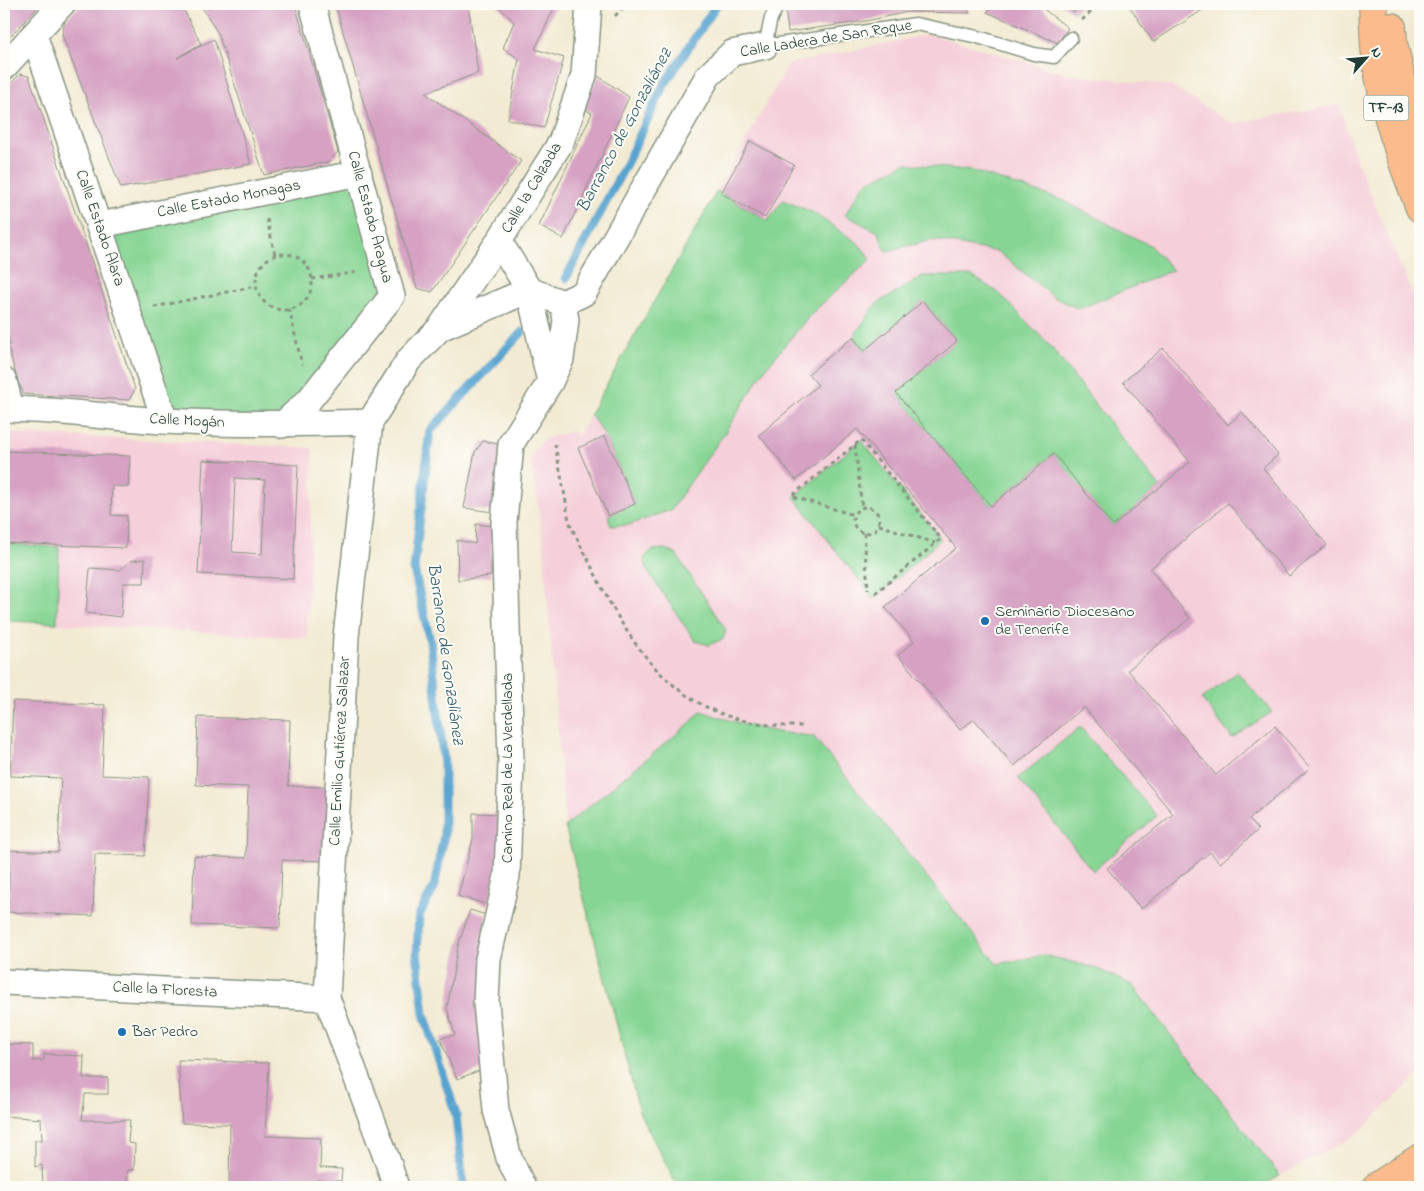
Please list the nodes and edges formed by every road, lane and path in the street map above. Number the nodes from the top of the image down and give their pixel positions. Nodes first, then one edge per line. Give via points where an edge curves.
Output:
1 (62, 4) edge
2 (312, 4) edge
3 (589, 4) edge
4 (779, 4) edge
5 (1373, 4) edge
6 (1391, 4) edge
7 (34, 35) junction
8 (1071, 38) dead end
9 (765, 46) junction
10 (4, 67) edge
11 (1420, 151) edge
12 (359, 174) junction
13 (1420, 208) edge
14 (266, 216) dead end
15 (100, 225) junction
16 (499, 241) junction
17 (275, 255) junction
18 (365, 271) dead end
19 (312, 279) junction
20 (256, 286) junction
21 (529, 290) junction
22 (563, 303) junction
23 (153, 307) dead end
24 (289, 310) junction
25 (440, 328) junction
26 (304, 373) dead end
27 (4, 381) edge
28 (550, 382) junction
29 (7, 409) edge
30 (165, 421) junction
31 (370, 422) junction
32 (282, 425) junction
33 (555, 444) dead end
34 (855, 445) junction
35 (862, 508) junction
36 (854, 515) junction
37 (879, 525) junction
38 (864, 533) junction
39 (936, 543) junction
40 (868, 590) dead end
41 (872, 596) dead end
42 (802, 726) dead end
43 (4, 982) edge
44 (327, 998) junction
45 (1420, 1158) edge
46 (396, 1187) edge
47 (523, 1187) edge
48 (1376, 1187) edge

1 - 7 street
2 - 12 street, Calle Estado Aragua
3 - 16 street, Calle la Calzada via 584,75 561,142
4 - 9 lane via 771,18
5 - 13 main road, TF-13 via 1376,57 1387,110
6 - 11 main road via 1392,43
7 - 10 street
7 - 15 street, Calle Estado Alara
8 - 9 lane, Calle Ladera de San Roque via 1054,57 916,24
9 - 22 street, Calle Ladera de San Roque via 732,53 708,76 584,293
12 - 15 street, Calle Estado Monagas
12 - 32 street, Calle Estado Aragua via 392,296 309,400
14 - 17 path
15 - 30 street, Calle Estado Alara
16 - 21 street
16 - 25 street, Calle la Calzada
17 - 19 path via 286,253 303,260
17 - 20 path via 261,264
18 - 19 path
19 - 24 path via 313,285 305,302
20 - 23 path
20 - 24 path via 271,307
21 - 22 street
21 - 25 street
21 - 28 street
22 - 28 street, Camino Real de La Verdellada via 566,320 561,359
24 - 26 path
25 - 31 street, Calle Emilio Gutiérrez Salazar via 408,361
27 - 29 street
28 - 47 street, Camino Real de La Verdellada via 511,444 504,522 511,762 507,876 488,959 486,1002 496,1110 509,1158
29 - 30 street, Calle Mogán
30 - 32 street, Calle Mogán
31 - 32 street, Calle Mogán
31 - 44 street, Calle Emilio Gutiérrez Salazar via 346,637
33 - 42 path via 570,522 615,613 659,672 687,696 732,718 762,724
34 - 35 path
34 - 36 path via 793,496
34 - 39 path via 861,440 941,539
35 - 36 path
35 - 37 path via 875,511
36 - 38 path via 855,528
37 - 38 path
37 - 39 path
38 - 40 path
39 - 41 path
43 - 44 street, Calle la Floresta
44 - 46 street, Calle Emilio Gutiérrez Salazar
45 - 48 main road

